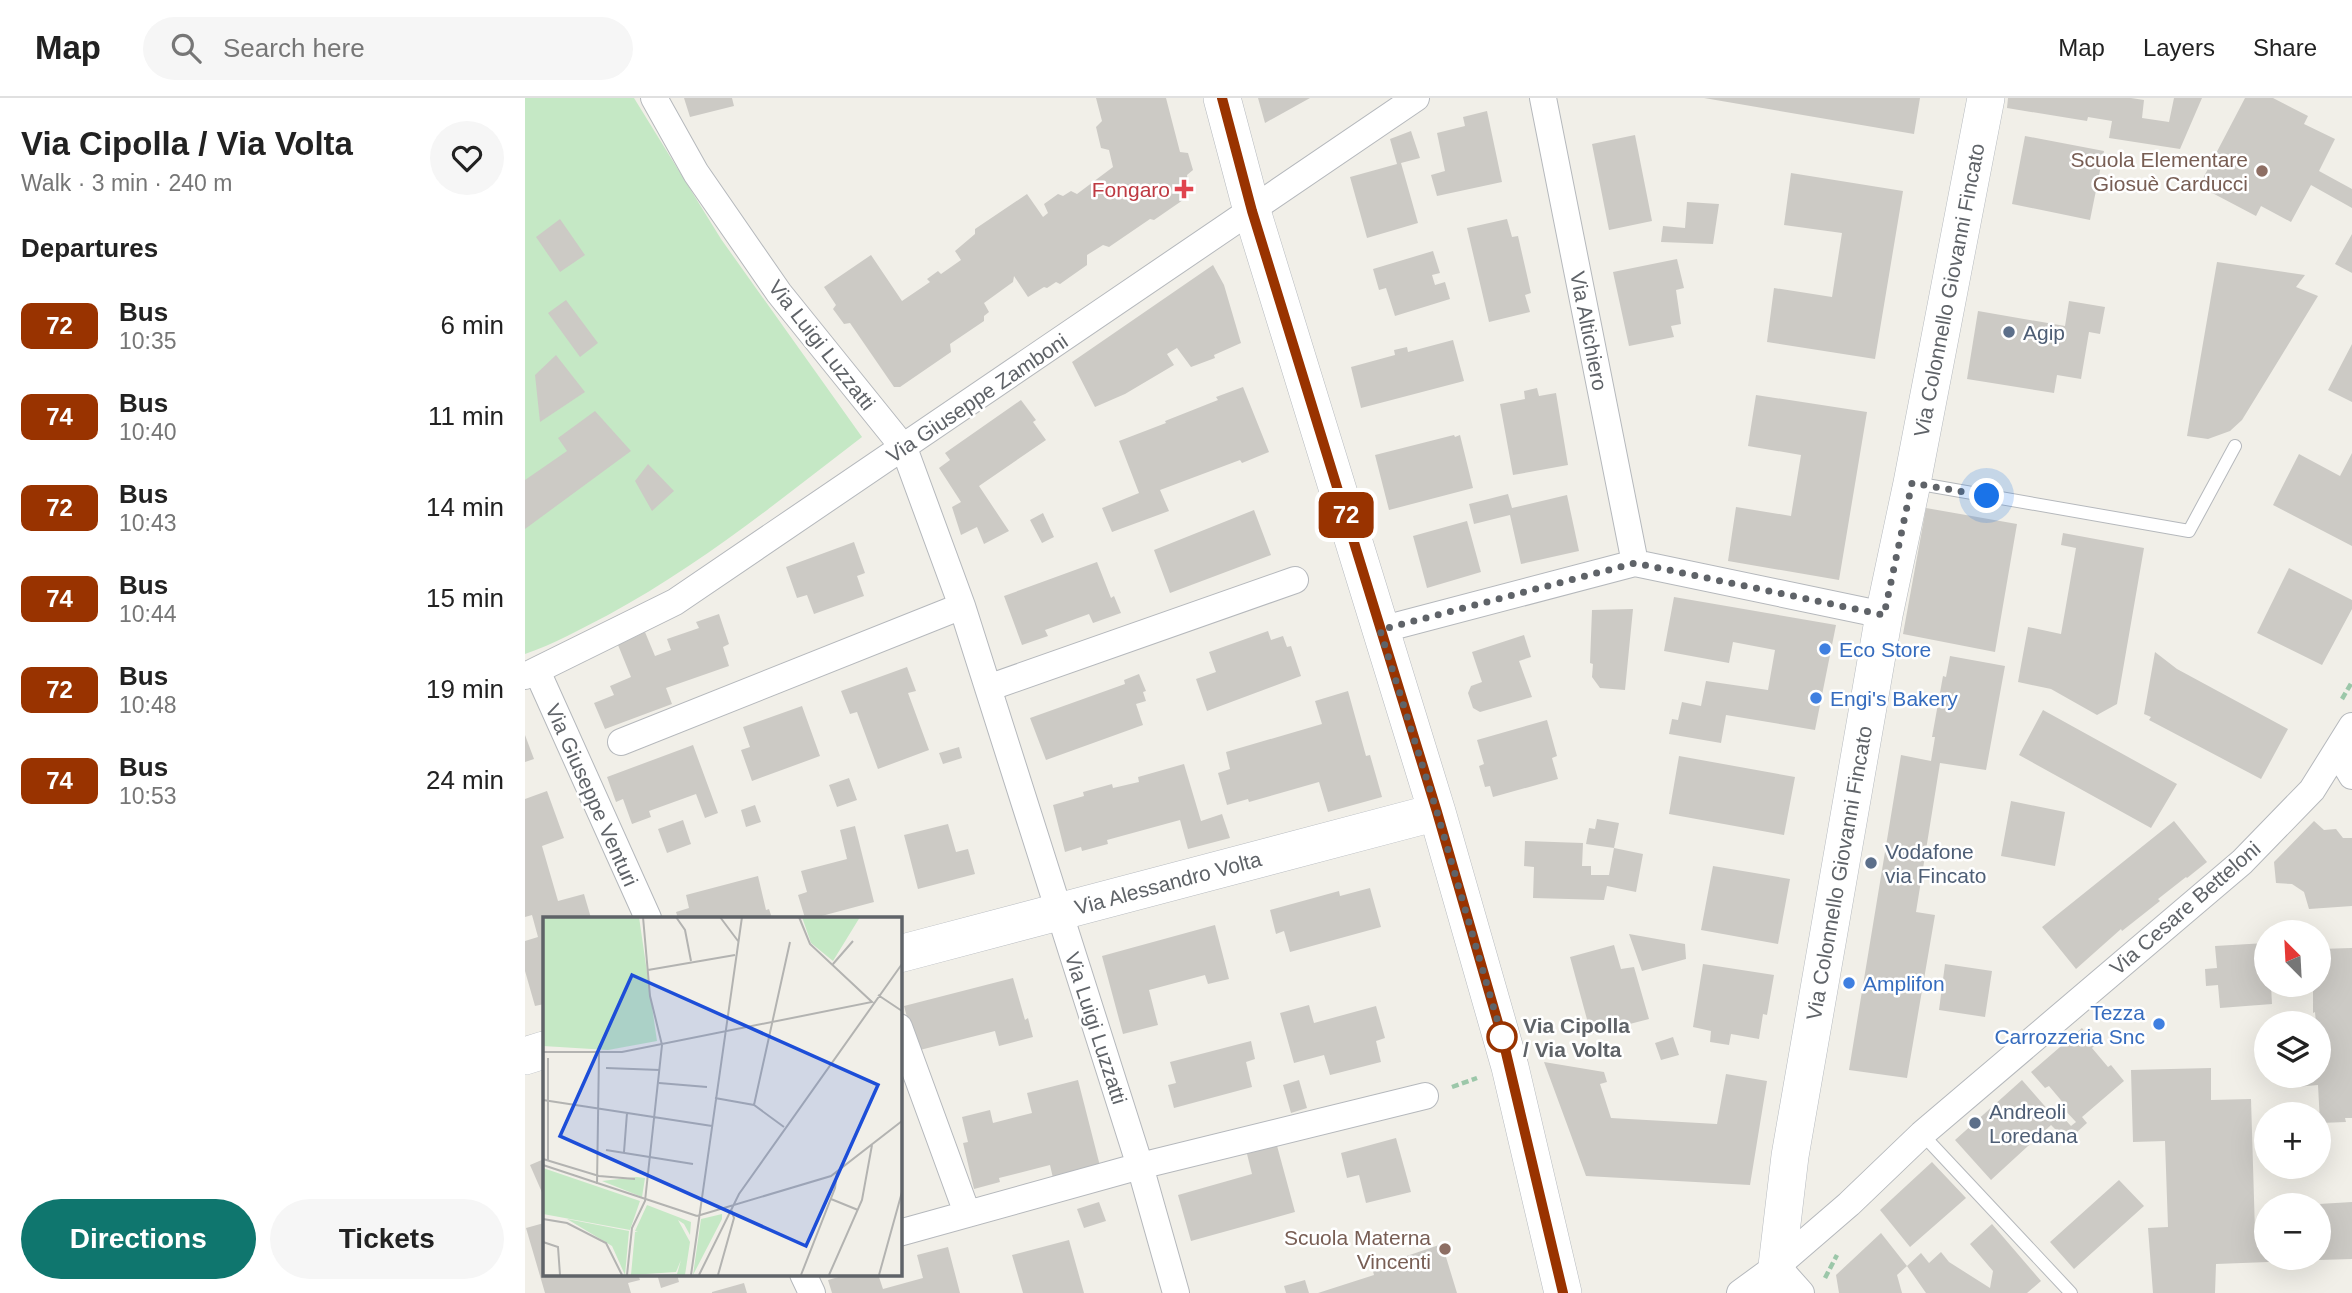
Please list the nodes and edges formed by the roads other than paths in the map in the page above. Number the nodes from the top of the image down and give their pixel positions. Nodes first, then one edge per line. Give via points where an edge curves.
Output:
1 (654, 98) edge
2 (1221, 98) edge
3 (1416, 98) edge
4 (1543, 98) edge
5 (1986, 98) edge
6 (1252, 211) junction
7 (2235, 446) dead end
8 (904, 449) junction
9 (1912, 483) junction
10 (1635, 563) junction
11 (1296, 580) dead end
12 (963, 606) junction
13 (1884, 615) junction
14 (1380, 630) junction
15 (531, 674) edge
16 (988, 688) junction
17 (2352, 726) edge
18 (621, 743) dead end
19 (2337, 751) junction
20 (2352, 776) edge
21 (1437, 812) junction
22 (1058, 912) junction
23 (646, 917) edge
24 (901, 953) edge
25 (901, 1032) edge
26 (543, 1050) edge
27 (525, 1056) edge
28 (1425, 1096) road end
29 (1922, 1134) junction
30 (1140, 1166) junction
31 (967, 1213) junction
32 (901, 1232) edge
33 (804, 1276) edge
34 (1777, 1279) edge
35 (812, 1293) edge
36 (1176, 1293) edge
37 (1563, 1293) edge
38 (1740, 1293) edge
39 (1801, 1293) edge
40 (2071, 1293) edge

1 - 8 street, Via Luigi Luzzatti via 696,173 779,293
2 - 6 street
3 - 6 street, Via Giuseppe Zamboni
4 - 10 street, Via Altichiero
5 - 9 street, Via Colonnello Giovanni Fincato
6 - 8 street, Via Giuseppe Zamboni
6 - 14 street
7 - 9 lane via 2189,531
8 - 12 street, Via Luigi Luzzatti
8 - 15 street, Via Giuseppe Zamboni via 675,603
9 - 13 street, Via Colonnello Giovanni Fincato
10 - 13 street
10 - 14 street
11 - 16 street
12 - 16 street, Via Luigi Luzzatti
12 - 18 street
13 - 34 street, Via Colonnello Giovanni Fincato via 1790,1156
14 - 21 street
15 - 23 street, Via Giuseppe Venturi
16 - 22 street, Via Luigi Luzzatti
17 - 19 street, Via Cesare Betteloni
19 - 20 street
19 - 29 street, Via Cesare Betteloni via 2312,790 2242,862
21 - 22 street, Via Alessandro Volta
21 - 37 street via 1510,1067
22 - 24 street, Via Alessandro Volta
22 - 30 street, Via Luigi Luzzatti
25 - 31 street
26 - 27 street
28 - 30 street
29 - 34 street, Via Cesare Betteloni
29 - 40 lane
30 - 31 street
30 - 36 street, Via Luigi Luzzatti
31 - 32 street
33 - 35 street
34 - 38 street, Via Cesare Betteloni
34 - 39 street

